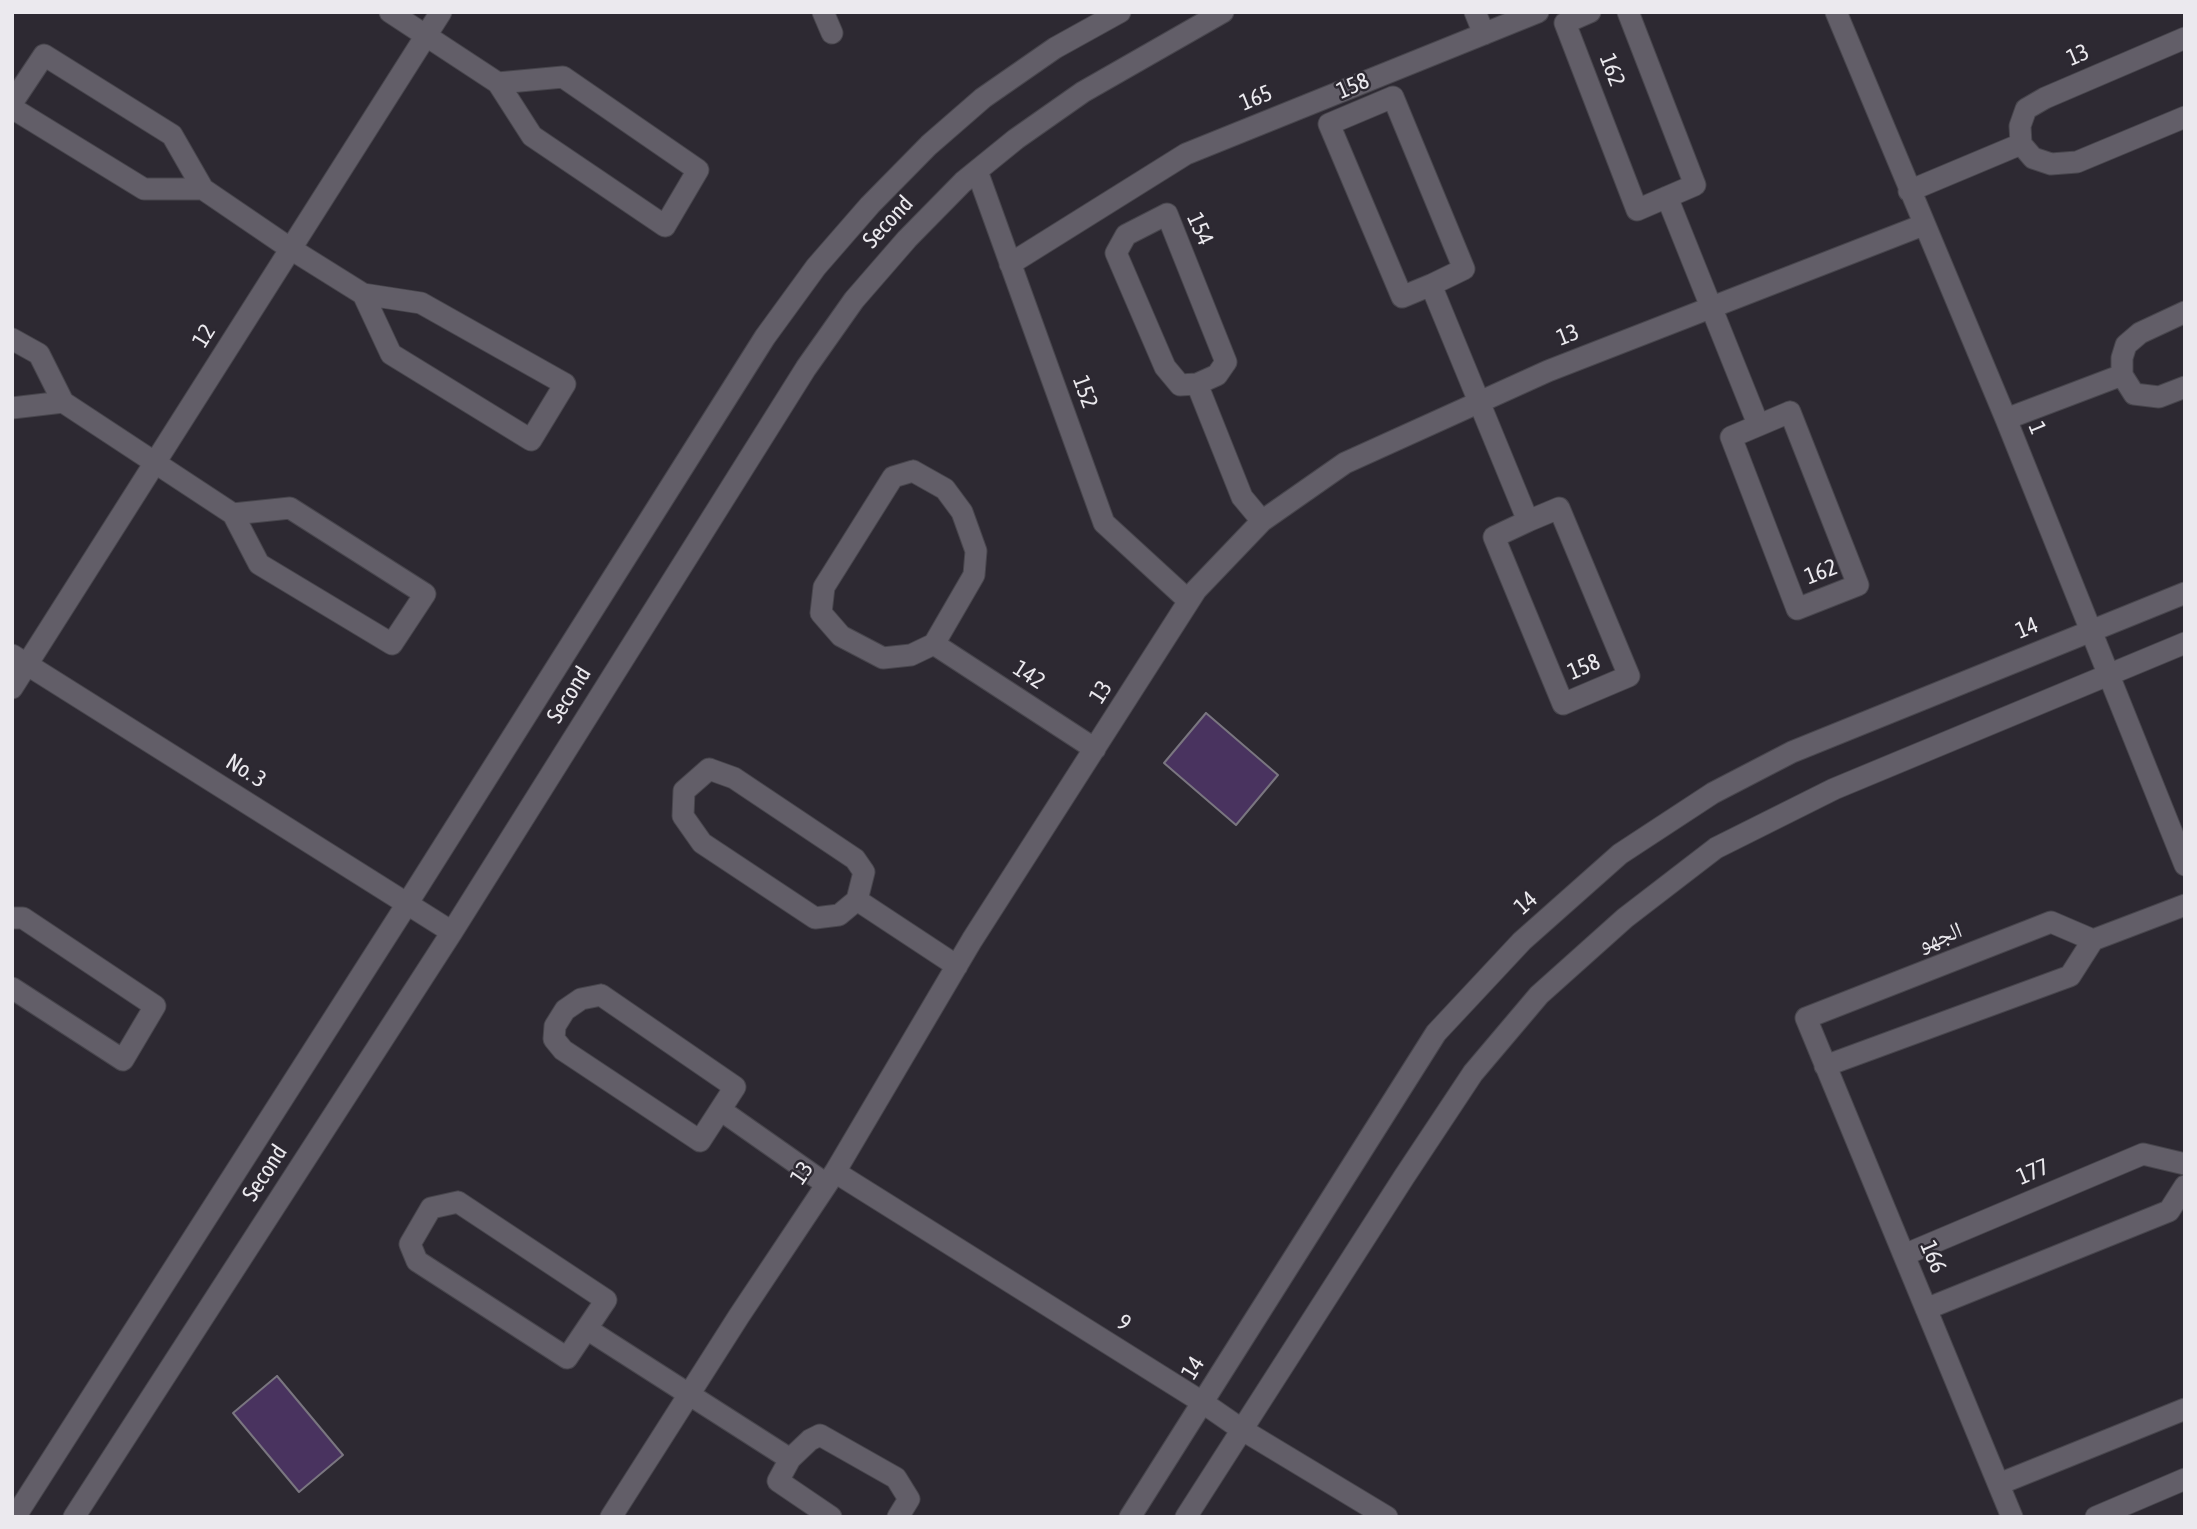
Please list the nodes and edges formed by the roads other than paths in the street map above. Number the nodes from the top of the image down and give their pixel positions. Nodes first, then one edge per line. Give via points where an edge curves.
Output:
1 (390, 12) edge
2 (441, 12) edge
3 (823, 12) edge
4 (1120, 12) edge
5 (1223, 12) edge
6 (1475, 12) edge
7 (1538, 12) edge
8 (1590, 12) edge
9 (1628, 12) edge
10 (1836, 12) edge
11 (832, 33) dead end
12 (1483, 34) junction
13 (426, 36) junction
14 (2185, 38) edge
15 (498, 82) junction
16 (12, 106) edge
17 (2185, 117) edge
18 (2021, 144) junction
19 (977, 171) junction
20 (202, 189) junction
21 (1909, 191) junction
22 (1667, 197) junction
23 (1923, 225) junction
24 (291, 249) junction
25 (1010, 264) junction
26 (1431, 285) junction
27 (363, 294) junction
28 (1711, 308) junction
29 (2185, 312) edge
30 (12, 339) edge
31 (2122, 375) junction
32 (1197, 384) junction
33 (2185, 387) edge
34 (63, 402) junction
35 (1478, 403) junction
36 (12, 408) edge
37 (2006, 419) junction
38 (1758, 424) junction
39 (155, 463) junction
40 (233, 514) junction
41 (1262, 521) junction
42 (1528, 521) junction
43 (2185, 593) edge
44 (1189, 601) junction
45 (2090, 631) junction
46 (2185, 643) edge
47 (934, 644) junction
48 (20, 660) edge
49 (2108, 675) junction
50 (12, 688) edge
51 (1095, 749) junction
52 (2183, 856) edge
53 (857, 900) junction
54 (407, 904) junction
55 (2185, 905) edge
56 (12, 918) edge
57 (452, 932) junction
58 (2093, 940) junction
59 (957, 966) junction
60 (12, 988) edge
61 (1806, 1018) joint
62 (1825, 1066) junction
63 (722, 1111) junction
64 (2185, 1164) edge
65 (831, 1178) junction
66 (2185, 1186) edge
67 (1904, 1255) junction
68 (1926, 1309) junction
69 (587, 1329) junction
70 (689, 1396) junction
71 (1202, 1402) junction
72 (2185, 1409) edge
73 (1241, 1429) junction
74 (790, 1459) junction
75 (2185, 1479) edge
76 (1998, 1484) junction
77 (15, 1517) edge
78 (74, 1517) edge
79 (611, 1517) edge
80 (831, 1517) edge
81 (898, 1517) edge
82 (1130, 1517) edge
83 (1186, 1517) edge
84 (1387, 1517) edge
85 (2012, 1517) edge
86 (2096, 1517) edge

1 - 13 street
2 - 13 street, 12
3 - 11 street
4 - 54 street, Second via 1055,48 983,98 929,145 816,267 765,337
5 - 19 street, Second via 1083,92
6 - 12 street
7 - 12 street, 165
8 - 22 street, 162 via 1566,23 1637,210
9 - 22 street, 162 via 1695,186
10 - 21 street, 1
12 - 25 street, 165 via 1186,154
13 - 15 street
13 - 24 street, 12
14 - 18 street, 13 via 2026,109 2020,126
15 - 15 street via 563,77 698,170 665,226 532,136
16 - 20 street via 144,189
16 - 20 street via 44,55 172,135
17 - 18 street via 2077,162 2052,164 2033,158
18 - 21 street
19 - 25 street, 152
19 - 57 street, Second via 907,239 854,300 806,368
20 - 24 street
21 - 23 street, 1
22 - 28 street
23 - 28 street, 13
23 - 37 street, 1
24 - 27 street
24 - 39 street, 12
25 - 44 street, 152 via 1104,523
26 - 26 street, 158 via 1464,269 1393,97 1329,124 1402,297
26 - 35 street
27 - 27 street via 421,303 565,384 531,440 391,354
28 - 35 street, 13
28 - 38 street
29 - 31 street via 2140,333 2126,345
30 - 34 street via 39,354
31 - 33 street via 2134,394 2160,397
31 - 37 street
32 - 32 street, 154 via 1217,375 1226,362 1167,214 1126,235 1116,253 1165,367 1180,385
32 - 41 street via 1242,497
34 - 36 street
34 - 39 street
35 - 41 street, 13 via 1345,463
35 - 42 street
37 - 45 street, 1
38 - 38 street, 162 via 1731,436 1797,609 1858,585 1790,412
39 - 40 street
39 - 48 street, 12
40 - 40 street via 290,508 425,594 392,644 259,564
41 - 44 street, 13
42 - 42 street, 158 via 1494,537 1563,705 1629,676 1559,508
43 - 45 street, 14
44 - 51 street, 13
45 - 49 street, 1
45 - 71 street, 14 via 1792,752 1713,793 1620,854 1522,941 1436,1033
46 - 49 street
47 - 47 street via 911,655 883,658 841,636 821,613 824,587 880,496 893,477 913,471 945,489 962,512 976,551 974,575
47 - 51 street, 142
48 - 50 street, 12
48 - 54 street, No. 3
49 - 52 street, 1
49 - 73 street via 1834,789 1716,848 1625,918 1539,996 1473,1073
51 - 59 street, 13
53 - 53 street via 839,915 815,918 702,843 683,816 684,791 709,769 734,778 855,859 863,872
53 - 59 street
54 - 57 street, No. 3
54 - 77 street, Second
55 - 58 street
56 - 60 street via 23,918 155,1006 122,1060
57 - 78 street, Second
58 - 61 street, الجهو via 2051,922
58 - 62 street via 2070,976
59 - 65 street, 13
61 - 62 street, 166
62 - 67 street, 166
63 - 63 street via 735,1087 601,995 581,999 565,1010 555,1026 554,1039 563,1050 700,1141
63 - 65 street, 9
64 - 67 street, 177 via 2143,1154
65 - 70 street, 13
65 - 71 street, 9
66 - 68 street via 2169,1211
67 - 68 street, 166
68 - 76 street, 166
69 - 69 street via 606,1300 458,1202 431,1208 410,1244 417,1261 567,1358
69 - 70 street
70 - 74 street
70 - 79 street, 13
71 - 73 street, 9
71 - 82 street, 14
72 - 76 street
73 - 83 street
73 - 84 street, 9
74 - 80 street via 778,1481
74 - 81 street via 820,1436 896,1478 909,1499
75 - 86 street
76 - 85 street, 166

